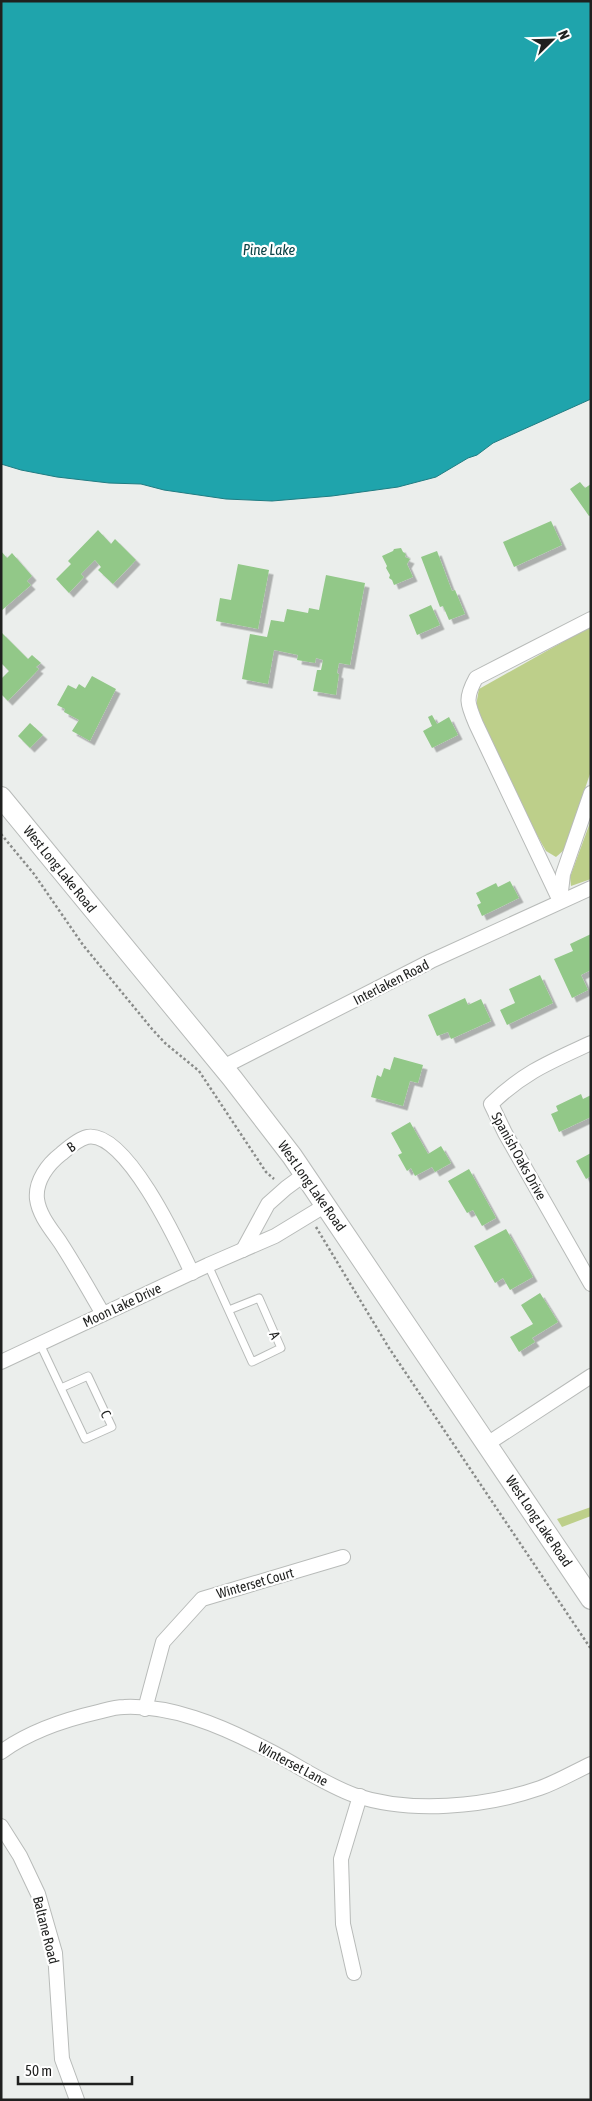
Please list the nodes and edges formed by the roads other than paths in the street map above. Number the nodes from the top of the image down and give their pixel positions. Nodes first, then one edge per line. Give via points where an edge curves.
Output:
1 (591, 619) edge
2 (591, 793) edge
3 (1, 797) edge
4 (591, 888) edge
5 (560, 901) junction
6 (591, 1043) edge
7 (223, 1067) junction
8 (305, 1174) junction
9 (326, 1205) junction
10 (243, 1250) junction
11 (208, 1265) junction
12 (192, 1272) junction
13 (591, 1284) edge
14 (228, 1310) junction
15 (103, 1314) junction
16 (40, 1344) junction
17 (1, 1362) edge
18 (591, 1376) edge
19 (61, 1388) junction
20 (487, 1444) junction
21 (343, 1557) dead end
22 (591, 1599) edge
23 (145, 1708) junction
24 (1, 1752) edge
25 (591, 1764) edge
26 (360, 1796) junction
27 (1, 1826) edge
28 (354, 1973) dead end
29 (77, 2100) edge

1 - 5 street via 476,678 468,692 468,705 476,724
2 - 5 street via 563,874
3 - 7 main road, West Long Lake Road
4 - 5 street, Interlaken Road
5 - 7 street, Interlaken Road via 431,961
6 - 13 street, Spanish Oaks Drive via 533,1070 510,1085 491,1104
7 - 8 main road, West Long Lake Road
8 - 9 main road, West Long Lake Road
8 - 10 street via 268,1204
9 - 10 street, Moon Lake Drive via 275,1236
9 - 20 main road, West Long Lake Road
10 - 11 street, Moon Lake Drive
11 - 12 street, Moon Lake Drive
11 - 14 lane, A
12 - 15 street, Moon Lake Drive
12 - 15 street, B via 167,1220 129,1163 106,1140 88,1137 55,1158 44,1173 37,1198 48,1225
14 - 14 lane, A via 252,1362 281,1348 259,1298
15 - 16 street, Moon Lake Drive
16 - 17 street, Moon Lake Drive
16 - 19 lane, C
18 - 20 street
19 - 19 lane, C via 85,1439 112,1427 88,1376
20 - 22 main road, West Long Lake Road
21 - 23 street, Winterset Court via 202,1599 164,1642
23 - 24 street, Winterset Lane via 123,1706 70,1718 20,1738
23 - 26 street, Winterset Lane via 216,1725 262,1746 321,1780
25 - 26 street, Winterset Lane via 515,1796 464,1806 405,1804
26 - 28 street via 341,1859 343,1924
27 - 29 street, Baltane Road via 38,1894 55,1953 62,2059

